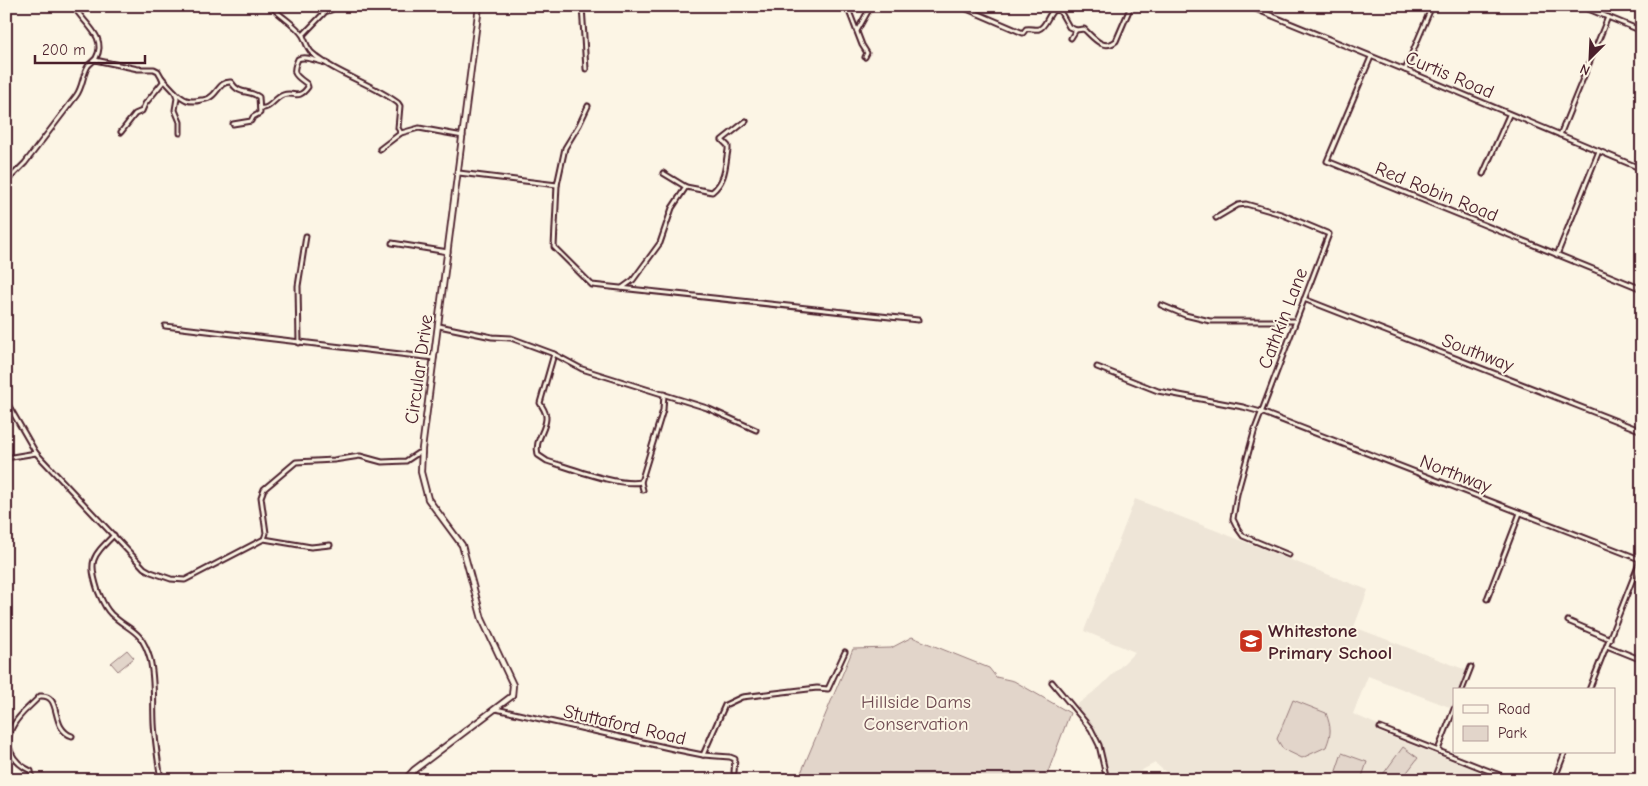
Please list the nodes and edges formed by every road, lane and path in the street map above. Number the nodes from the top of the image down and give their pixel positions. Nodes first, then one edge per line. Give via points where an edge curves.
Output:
1 (74, 6) edge
2 (334, 6) edge
3 (479, 6) edge
4 (582, 6) edge
5 (847, 6) edge
6 (871, 6) edge
7 (960, 6) edge
8 (1131, 6) edge
9 (1248, 6) edge
10 (1432, 6) edge
11 (1581, 6) edge
12 (274, 10) dead end
13 (1608, 17) junction
14 (1076, 30) junction
15 (856, 31) junction
16 (1642, 31) edge
17 (302, 35) junction
18 (1071, 38) dead end
19 (865, 57) dead end
20 (1371, 57) junction
21 (95, 60) junction
22 (328, 63) junction
23 (586, 70) dead end
24 (1405, 70) junction
25 (162, 78) junction
26 (175, 92) junction
27 (588, 106) dead end
28 (260, 108) junction
29 (1509, 115) junction
30 (746, 121) dead end
31 (233, 124) dead end
32 (121, 132) dead end
33 (180, 133) dead end
34 (401, 133) junction
35 (1560, 135) junction
36 (463, 136) junction
37 (380, 149) dead end
38 (1599, 151) junction
39 (1642, 169) edge
40 (663, 172) dead end
41 (459, 173) junction
42 (1484, 174) dead end
43 (6, 182) edge
44 (558, 185) junction
45 (686, 187) junction
46 (1216, 218) dead end
47 (306, 236) dead end
48 (392, 243) dead end
49 (448, 252) junction
50 (1557, 255) junction
51 (622, 288) junction
52 (1642, 289) edge
53 (1304, 298) junction
54 (1161, 305) dead end
55 (918, 320) dead end
56 (1295, 321) junction
57 (165, 326) dead end
58 (438, 326) junction
59 (299, 343) junction
60 (554, 354) junction
61 (434, 358) junction
62 (1097, 367) dead end
63 (664, 394) junction
64 (6, 402) edge
65 (1261, 412) junction
66 (756, 430) dead end
67 (1642, 431) edge
68 (422, 452) junction
69 (36, 453) junction
70 (6, 458) edge
71 (641, 482) junction
72 (643, 490) dead end
73 (1520, 513) junction
74 (114, 535) junction
75 (264, 538) junction
76 (330, 545) dead end
77 (1289, 555) dead end
78 (1641, 558) edge
79 (1487, 599) dead end
80 (1568, 621) dead end
81 (1610, 638) junction
82 (1607, 646) junction
83 (845, 652) dead end
84 (1642, 660) edge
85 (1471, 667) dead end
86 (1052, 682) dead end
87 (1463, 688) edge
88 (1590, 688) edge
89 (496, 709) junction
90 (1453, 712) edge
91 (1380, 728) dead end
92 (72, 736) dead end
93 (1438, 750) junction
94 (1564, 754) edge
95 (703, 755) junction
96 (734, 772) dead end
97 (1497, 774) junction
98 (32, 780) edge
99 (161, 780) edge
100 (405, 780) edge
101 (1107, 780) edge
102 (1495, 780) edge
103 (1512, 780) edge
104 (1554, 780) edge

1 - 21 street via 99,41
2 - 17 street
3 - 36 street, Circular Drive
4 - 23 street
5 - 15 street
6 - 15 street
7 - 14 street via 1023,33 1026,29 1041,28 1050,12 1060,11 1068,26
8 - 14 street via 1113,44 1094,41 1084,29
9 - 20 street, Curtis Road
10 - 24 street
11 - 13 street
12 - 17 street
13 - 16 street
13 - 35 street
14 - 18 street
15 - 19 street via 867,53
17 - 22 street via 312,53
20 - 24 street, Curtis Road
20 - 50 street, Red Robin Road via 1327,161
21 - 25 street via 154,69
21 - 43 street via 88,65 80,91 25,163
22 - 28 street via 301,57 293,70 307,84 304,92 295,96 282,95 268,107
22 - 34 street via 398,103
24 - 29 street, Curtis Road
25 - 26 street
25 - 32 street via 163,82 142,111 135,114
26 - 28 street via 194,102 208,99 223,83 231,82 241,92 257,95
26 - 33 street
27 - 44 street via 565,148
28 - 31 street via 260,113 252,117 251,122
29 - 35 street, Curtis Road
29 - 42 street
30 - 45 street via 722,140 728,150 720,186 712,192
34 - 36 street via 419,128
34 - 37 street
35 - 38 street, Curtis Road
36 - 41 street, Circular Drive
38 - 39 street, Curtis Road
38 - 50 street
40 - 45 street
41 - 44 street
41 - 49 street, Circular Drive
44 - 51 street via 554,248 592,285
45 - 51 street via 672,208 660,243 633,280
46 - 53 street, Cathkin Lane via 1246,204 1329,234
47 - 59 street via 298,286
48 - 49 street
49 - 58 street, Circular Drive
50 - 52 street, Red Robin Road
51 - 55 street
53 - 56 street, Cathkin Lane
53 - 67 street, Southway
54 - 56 street via 1210,321
56 - 65 street, Cathkin Lane
57 - 59 street
58 - 60 street via 511,338
58 - 61 street, Circular Drive
59 - 61 street
60 - 63 street via 582,369
60 - 71 street via 540,403 546,420 537,446 538,455 547,461 620,482
61 - 68 street, Circular Drive
62 - 65 street, Northway via 1158,391
63 - 66 street via 707,408
63 - 71 street via 663,410
64 - 69 street
65 - 73 street, Northway
65 - 77 street, Cathkin Lane via 1245,461 1233,518 1243,536
68 - 75 street via 406,461 382,462 360,456 296,462 264,489 261,497
68 - 89 street, Circular Drive via 421,472 428,499 462,545 482,619 513,684 512,696
69 - 70 street
69 - 74 street
71 - 72 street
73 - 78 street, Northway
73 - 79 street
74 - 75 street via 147,570 179,580 188,579
74 - 99 street via 99,550 92,570 106,608 139,634 149,657
75 - 76 street via 311,548
78 - 81 street
80 - 81 street
81 - 82 street
82 - 84 street
82 - 88 street
83 - 95 street via 828,689 742,697 724,705
85 - 87 street
86 - 101 street via 1092,729
89 - 95 street, Stuttaford Road
89 - 100 street, Circular Drive
90 - 93 street
91 - 93 street
92 - 98 street via 65,734 56,715 56,707 45,696 40,696 20,716 12,727 9,749 18,764 31,771
93 - 97 street
94 - 104 street
95 - 96 street, Stuttaford Road via 735,759
97 - 102 street
97 - 103 street

